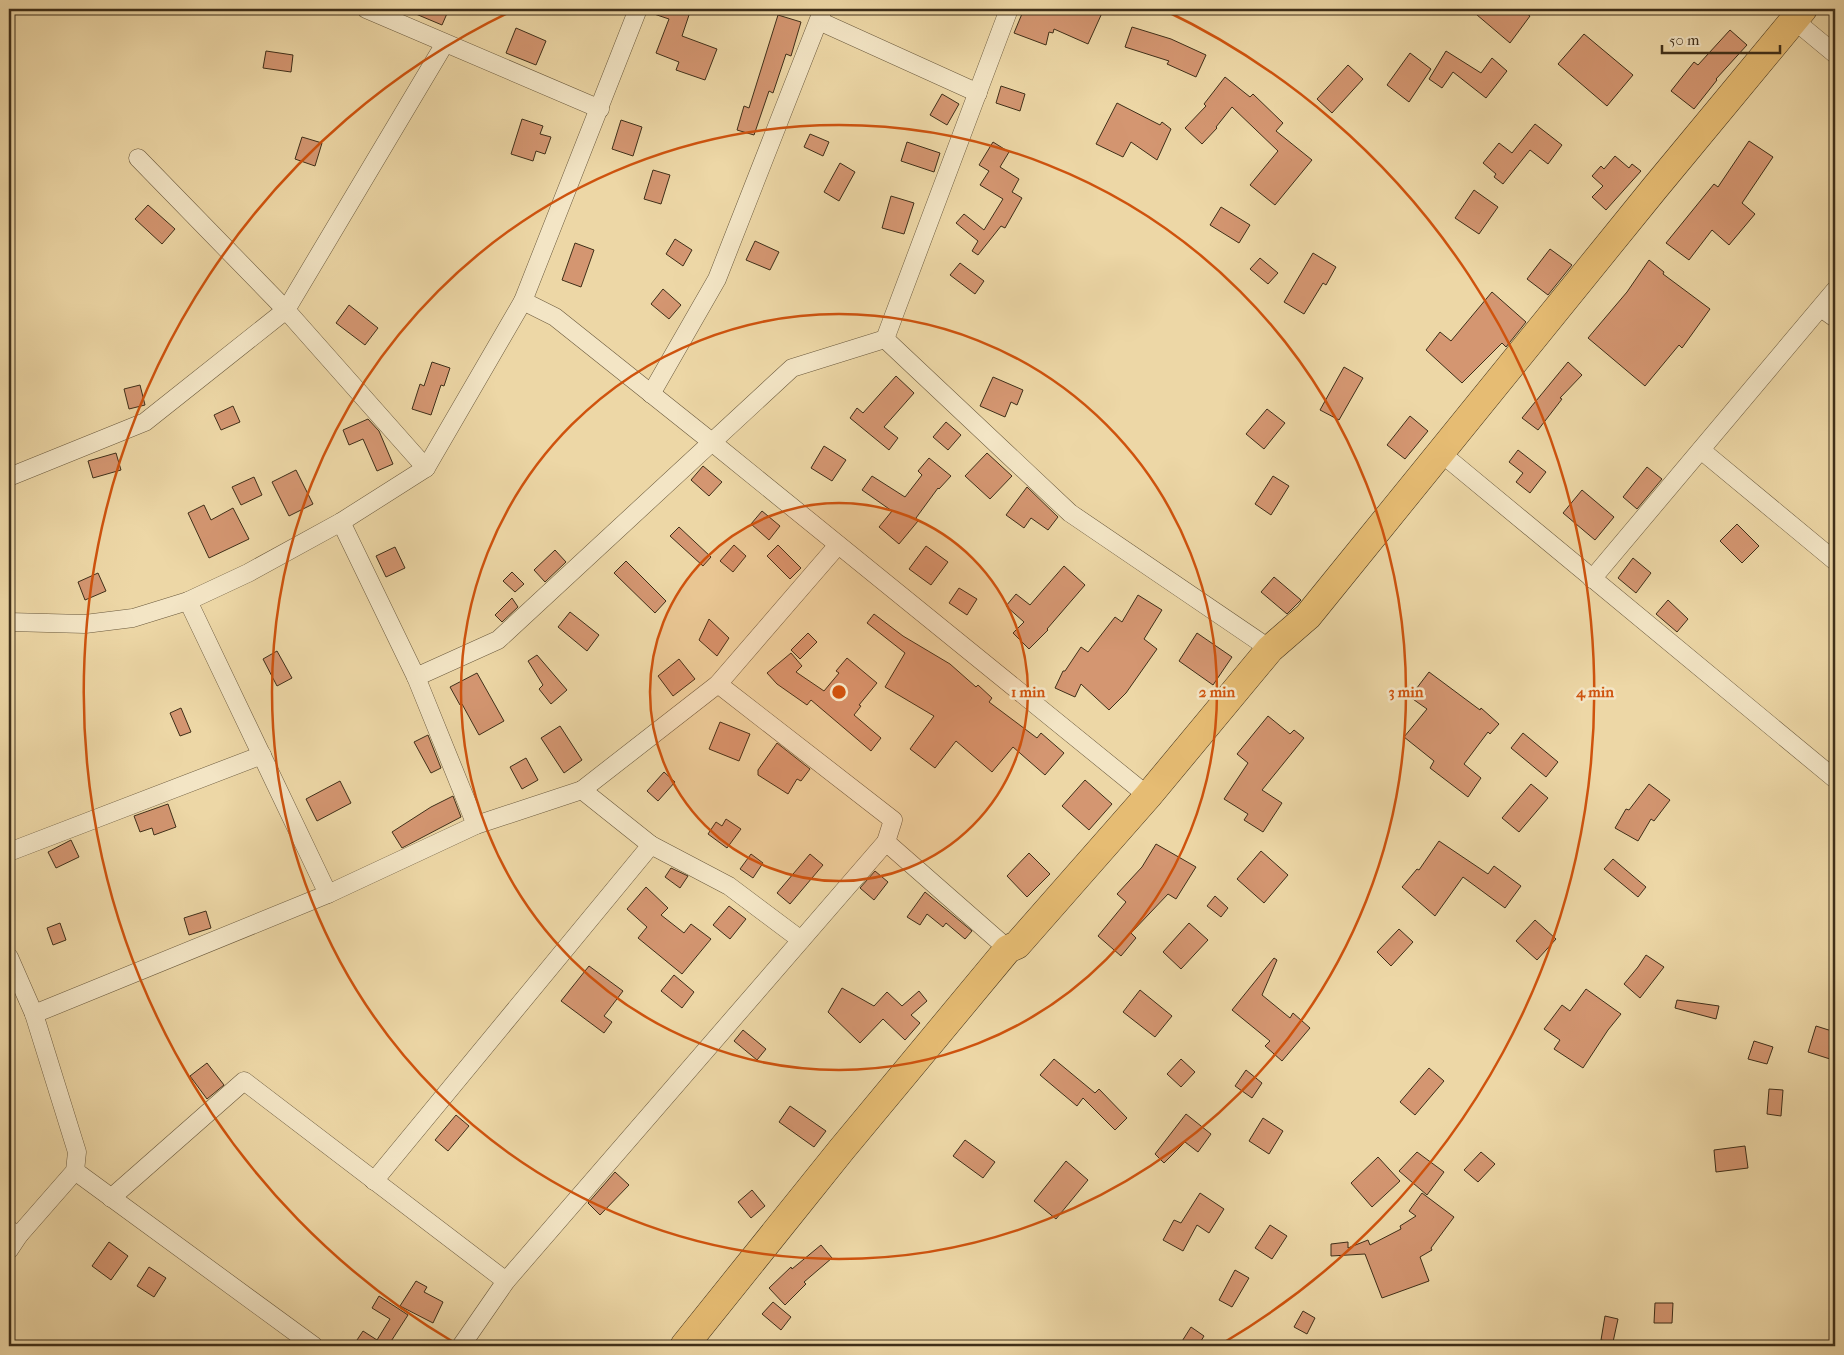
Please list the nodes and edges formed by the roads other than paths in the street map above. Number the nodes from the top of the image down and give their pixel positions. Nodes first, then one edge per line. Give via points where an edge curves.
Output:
1 (366, 9) edge
2 (638, 9) edge
3 (1009, 9) edge
4 (1798, 14) edge
5 (821, 15) edge
6 (441, 50) dead end
7 (1835, 54) edge
8 (978, 92) junction
9 (600, 109) junction
10 (138, 158) dead end
11 (1835, 290) edge
12 (523, 301) junction
13 (1820, 308) junction
14 (286, 310) junction
15 (1835, 318) edge
16 (885, 338) junction
17 (651, 394) junction
18 (712, 443) junction
19 (1700, 450) junction
20 (1441, 453) junction
21 (426, 468) junction
22 (9, 477) edge
23 (341, 522) junction
24 (838, 545) junction
25 (1835, 561) edge
26 (1592, 579) junction
27 (188, 601) junction
28 (9, 622) edge
29 (1270, 649) junction
30 (416, 677) junction
31 (718, 684) junction
32 (262, 755) junction
33 (1835, 779) edge
34 (582, 790) junction
35 (1148, 796) junction
36 (476, 825) junction
37 (886, 842) junction
38 (651, 845) junction
39 (9, 852) edge
40 (328, 894) junction
41 (801, 940) junction
42 (1008, 949) junction
43 (9, 958) edge
44 (34, 1014) junction
45 (75, 1171) junction
46 (374, 1181) junction
47 (111, 1198) junction
48 (14, 1233) edge
49 (9, 1250) edge
50 (506, 1281) junction
51 (314, 1346) edge
52 (461, 1346) edge
53 (684, 1346) edge

1 - 9 street
2 - 9 street
3 - 8 street
4 - 7 street
4 - 20 main road
5 - 8 street
5 - 17 street via 717,279
6 - 14 street
8 - 16 street
9 - 12 street
10 - 14 street
11 - 13 street
12 - 17 street via 555,317
12 - 21 street
13 - 15 street
13 - 19 street
14 - 21 street
14 - 22 street via 145,422
16 - 18 street via 792,368
16 - 29 street via 1070,513
17 - 18 street
18 - 24 street
18 - 30 street via 498,640
19 - 25 street
19 - 26 street
20 - 26 street
20 - 29 main road via 1308,616
21 - 23 street
23 - 27 street via 248,573
23 - 30 street
24 - 31 street
24 - 35 street
26 - 33 street
27 - 28 street via 133,618 85,624
27 - 32 street
29 - 35 main road
30 - 36 street
31 - 34 street
31 - 37 street via 892,820
32 - 39 street
32 - 40 street
34 - 36 street
34 - 38 street
35 - 42 main road via 1017,945
36 - 40 street
37 - 41 street
37 - 42 street
38 - 41 street via 729,886
38 - 46 street
40 - 44 street
41 - 50 street
42 - 53 main road
43 - 44 street
44 - 45 street via 77,1152
45 - 47 street
45 - 48 street
46 - 47 street via 244,1082
46 - 50 street
47 - 51 street
48 - 49 street
50 - 52 street

